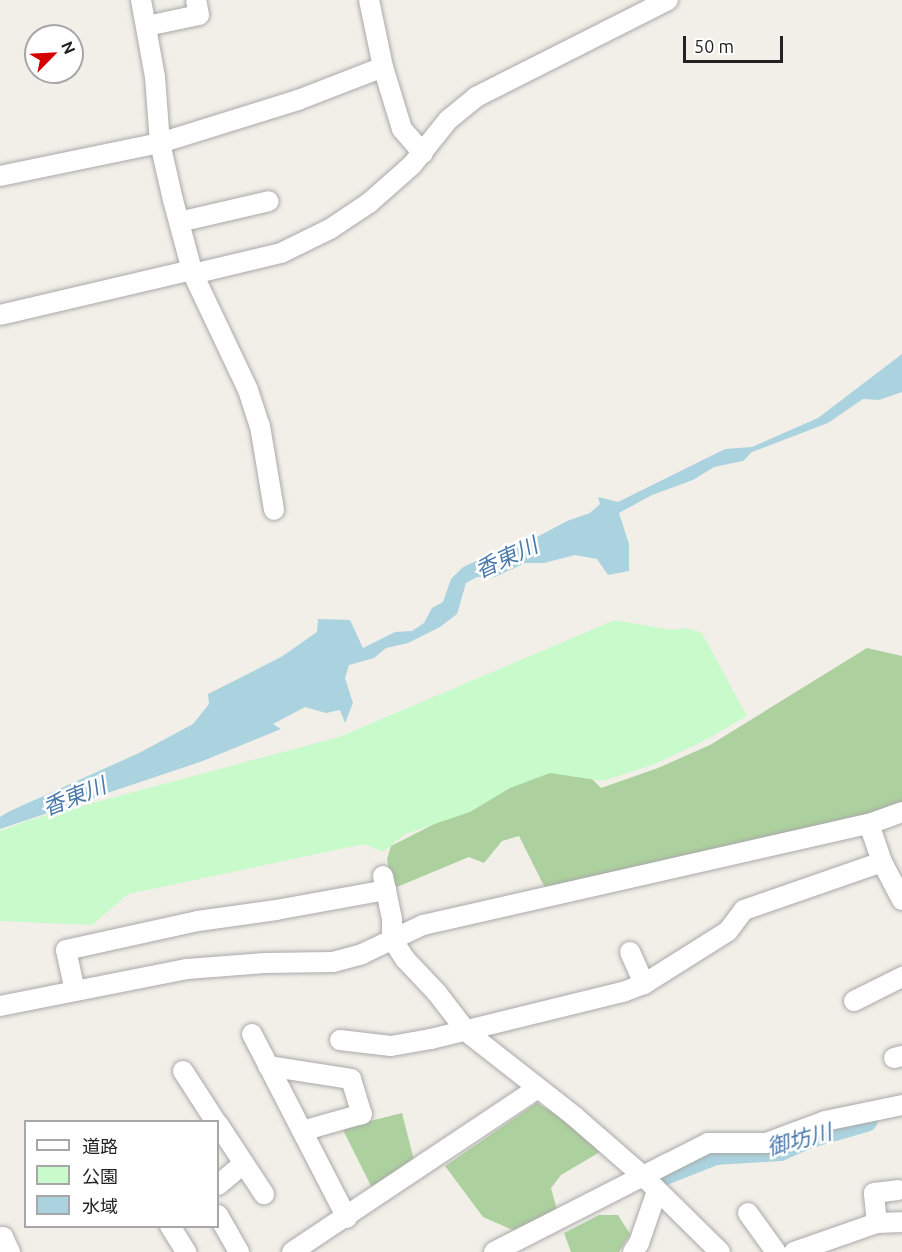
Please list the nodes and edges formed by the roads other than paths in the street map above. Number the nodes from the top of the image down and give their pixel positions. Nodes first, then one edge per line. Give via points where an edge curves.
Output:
1 (141, 0) edge
2 (196, 0) edge
3 (369, 0) edge
4 (668, 0) edge
5 (147, 26) junction
6 (383, 68) junction
7 (160, 143) junction
8 (423, 153) junction
9 (0, 176) edge
10 (269, 201) dead end
11 (179, 222) junction
12 (193, 272) junction
13 (0, 315) edge
14 (274, 510) dead end
15 (902, 812) edge
16 (869, 824) junction
17 (882, 862) junction
18 (902, 900) edge
19 (392, 939) junction
20 (630, 952) dead end
21 (902, 977) edge
22 (644, 984) junction
23 (75, 991) junction
24 (854, 1000) dead end
25 (0, 1006) edge
26 (467, 1032) junction
27 (252, 1034) dead end
28 (340, 1040) dead end
29 (268, 1066) junction
30 (183, 1071) dead end
31 (536, 1089) junction
32 (902, 1105) edge
33 (215, 1120) edge
34 (219, 1126) edge
35 (302, 1131) junction
36 (243, 1164) junction
37 (643, 1176) junction
38 (219, 1184) edge
39 (898, 1190) dead end
40 (657, 1191) junction
41 (264, 1194) dead end
42 (748, 1213) dead end
43 (219, 1217) edge
44 (347, 1218) junction
45 (902, 1222) edge
46 (878, 1223) junction
47 (171, 1228) edge
48 (186, 1252) edge
49 (239, 1252) edge
50 (292, 1252) edge
51 (494, 1252) edge
52 (633, 1252) edge
53 (720, 1252) edge
54 (776, 1252) edge
55 (794, 1252) edge

1 - 5 street
2 - 5 street via 199,15
3 - 6 street
4 - 8 street via 476,97 458,109
5 - 7 street
6 - 7 street via 298,100
6 - 8 street via 402,129
7 - 9 street
7 - 11 street
8 - 12 street via 369,203 330,229 281,253
10 - 11 street
11 - 12 street
12 - 13 street
12 - 14 street via 248,390 260,426
15 - 16 street
16 - 17 street
16 - 19 street via 468,913 423,925
17 - 18 street
17 - 22 street via 744,910 729,931
19 - 23 street via 362,954 333,962 187,969
19 - 23 street via 385,883 276,910 198,921 66,950
19 - 26 street
20 - 22 street
21 - 24 street
22 - 26 street
23 - 25 street
26 - 28 street via 391,1046
26 - 31 street
27 - 29 street
29 - 35 street
29 - 35 street via 351,1079 362,1114
30 - 33 street
31 - 37 street via 574,1116
31 - 44 street
32 - 37 street via 825,1121 766,1143 708,1143
34 - 36 street
35 - 44 street
36 - 38 street
36 - 41 street
37 - 40 street
37 - 51 street
39 - 46 street via 874,1193
40 - 52 street
40 - 53 street
42 - 54 street
43 - 49 street
44 - 50 street
45 - 46 street
46 - 55 street
47 - 48 street

